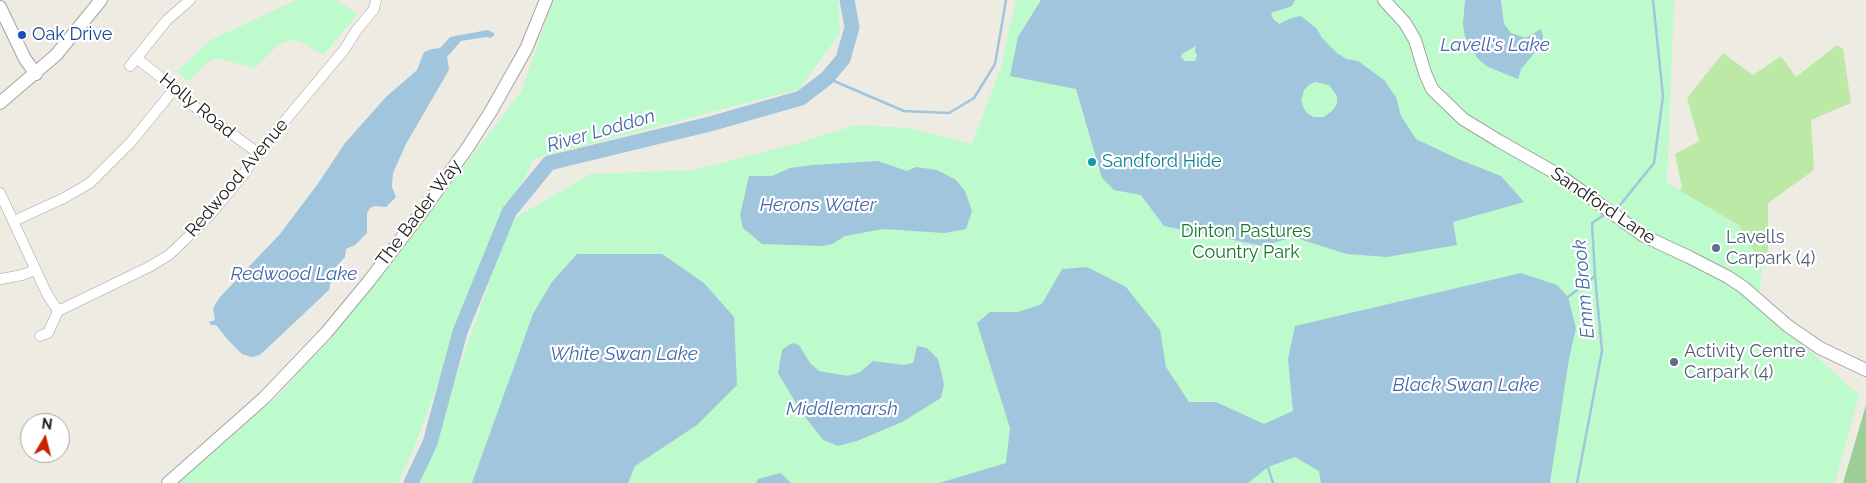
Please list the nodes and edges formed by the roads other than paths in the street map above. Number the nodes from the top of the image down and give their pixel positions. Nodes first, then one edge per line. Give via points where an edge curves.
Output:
1 (101, 0) edge
2 (190, 0) edge
3 (376, 0) edge
4 (546, 0) edge
5 (1384, 0) edge
6 (0, 7) edge
7 (36, 74) junction
8 (174, 88) junction
9 (0, 103) edge
10 (258, 153) junction
11 (0, 193) edge
12 (14, 221) junction
13 (35, 270) junction
14 (2, 278) dead end
15 (58, 311) junction
16 (40, 336) dead end
17 (1866, 370) edge
18 (168, 483) edge

1 - 7 street
2 - 8 street, Holly Road via 167,20 133,62
3 - 10 street, Redwood Avenue via 374,9 344,50
4 - 18 street, The Bader Way via 526,49 499,98 435,194 374,273 326,333 264,398
5 - 17 street, Sandford Lane via 1405,23 1415,40 1432,89 1463,119 1559,175 1644,236 1728,278 1820,348
6 - 7 street via 25,59
7 - 9 street
8 - 10 street, Holly Road
8 - 12 street via 131,142 90,183
10 - 15 street, Redwood Avenue via 210,214 169,255
11 - 12 street
12 - 13 street
13 - 14 street
13 - 15 street
15 - 16 street via 48,333

